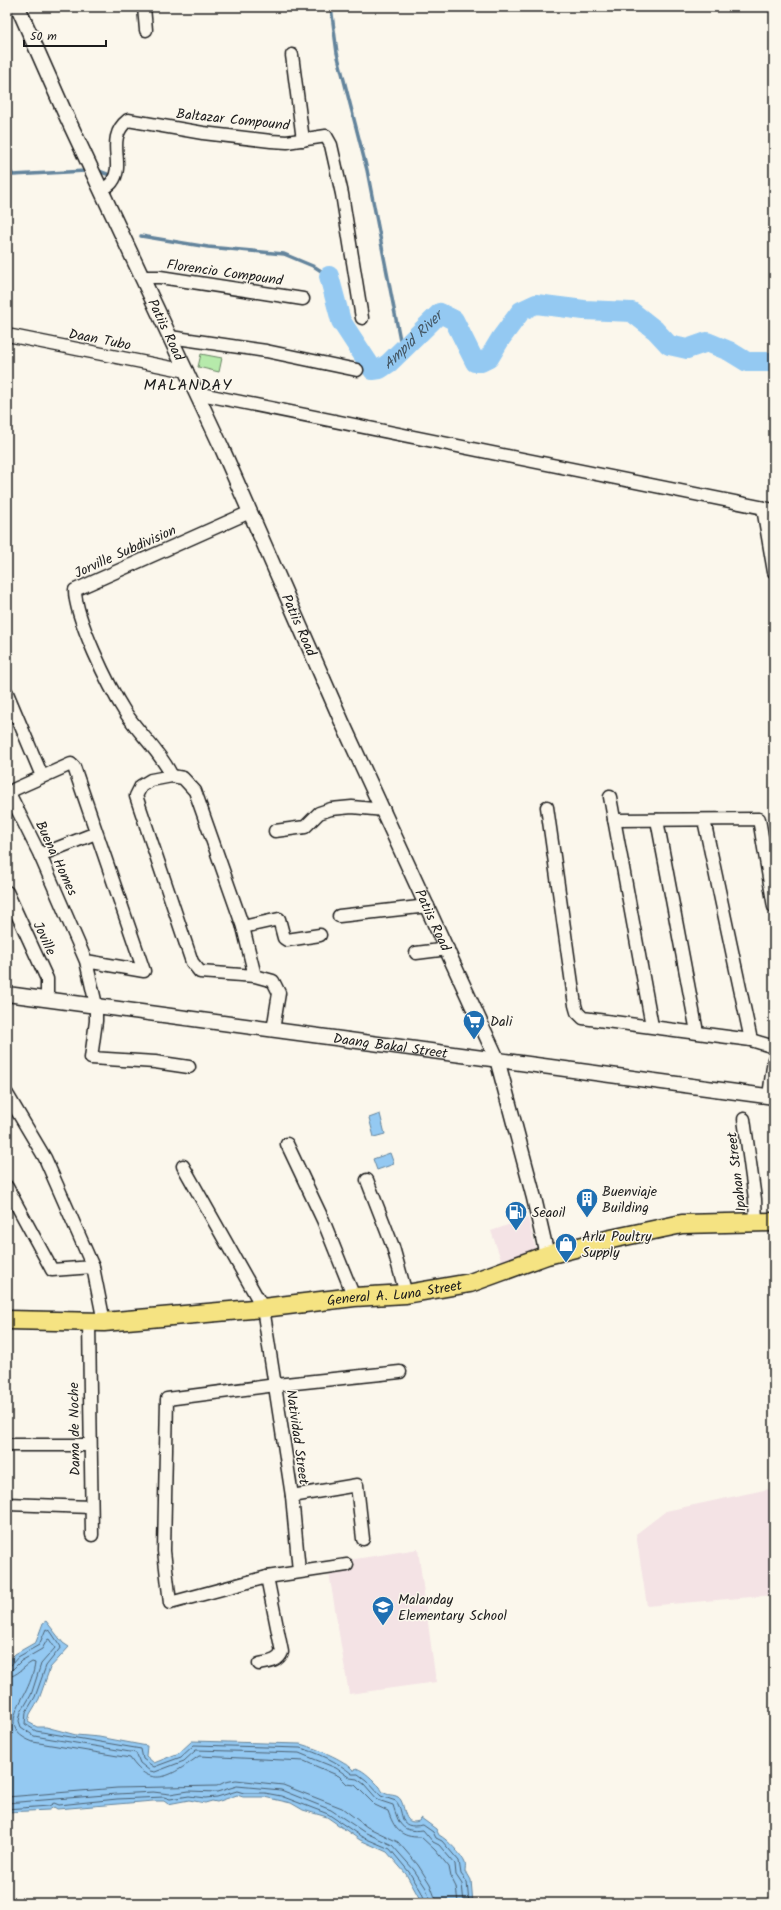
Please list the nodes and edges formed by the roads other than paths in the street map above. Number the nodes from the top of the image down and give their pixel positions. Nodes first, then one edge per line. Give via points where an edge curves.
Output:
1 (18, 7) edge
2 (144, 7) edge
3 (146, 30) dead end
4 (292, 55) dead end
5 (303, 140) junction
6 (102, 190) junction
7 (143, 277) junction
8 (302, 299) dead end
9 (362, 318) dead end
10 (7, 335) edge
11 (170, 337) junction
12 (357, 370) dead end
13 (187, 371) junction
14 (196, 393) junction
15 (769, 509) edge
16 (250, 512) junction
17 (774, 572) edge
18 (7, 693) edge
19 (42, 776) junction
20 (172, 776) junction
21 (610, 797) dead end
22 (547, 807) dead end
23 (384, 810) junction
24 (614, 820) junction
25 (657, 820) junction
26 (704, 820) junction
27 (275, 831) dead end
28 (96, 833) junction
29 (40, 855) junction
30 (8, 895) edge
31 (428, 906) junction
32 (774, 907) edge
33 (339, 916) dead end
34 (243, 927) junction
35 (320, 935) dead end
36 (448, 949) junction
37 (416, 953) dead end
38 (86, 961) junction
39 (255, 976) junction
40 (7, 994) edge
41 (47, 999) junction
42 (96, 1005) junction
43 (652, 1026) junction
44 (273, 1030) junction
45 (697, 1032) junction
46 (751, 1040) junction
47 (774, 1047) edge
48 (497, 1059) junction
49 (774, 1059) edge
50 (189, 1067) dead end
51 (7, 1094) edge
52 (771, 1097) edge
53 (744, 1119) dead end
54 (287, 1144) dead end
55 (183, 1166) dead end
56 (367, 1180) dead end
57 (7, 1187) edge
58 (756, 1222) junction
59 (774, 1222) edge
60 (547, 1256) junction
61 (93, 1267) junction
62 (406, 1294) junction
63 (354, 1297) junction
64 (263, 1308) junction
65 (8, 1317) edge
66 (97, 1322) junction
67 (400, 1372) dead end
68 (276, 1385) junction
69 (7, 1444) edge
70 (89, 1445) junction
71 (292, 1496) junction
72 (7, 1504) edge
73 (91, 1507) junction
74 (92, 1535) dead end
75 (363, 1539) dead end
76 (347, 1565) dead end
77 (299, 1571) junction
78 (267, 1577) junction
79 (259, 1664) dead end

1 - 6 street, Patiis Road
2 - 3 street
4 - 5 street
5 - 6 street, Baltazar Compound via 271,141 128,120 116,137 116,175 112,183
5 - 9 street, Baltazar Compound via 325,136 331,145 342,194
6 - 7 street, Patiis Road
7 - 8 street, Florencio Compound via 168,278
7 - 11 street, Patiis Road
10 - 13 street, Daan Tubo
11 - 12 street
11 - 13 street, Patiis Road
13 - 14 street, Patiis Road
14 - 15 street
14 - 16 street, Patiis Road
15 - 17 street
16 - 20 street, Jorville Subdivision via 75,590 78,612 109,682 125,712 155,748
16 - 23 street, Patiis Road via 342,722
18 - 19 street
19 - 28 street, Buena Homes via 71,764 74,767
19 - 29 street, Buena Homes via 11,792 11,797
20 - 34 street via 183,778 195,790
20 - 39 street via 151,780 141,786 136,796 189,955 200,972
21 - 24 street
22 - 43 street via 577,1012 583,1018
23 - 27 street via 352,807 331,809 319,813 306,827
23 - 31 street, Patiis Road
24 - 25 street
24 - 43 street
25 - 26 street
25 - 45 street
26 - 32 street via 759,819
26 - 46 street
28 - 29 street
28 - 38 street via 144,972
29 - 38 street, Buena Homes
30 - 41 street, Joville via 47,979
31 - 33 street
31 - 36 street, Patiis Road
34 - 35 street via 279,919 284,938 287,940
34 - 39 street
36 - 37 street
36 - 48 street, Patiis Road
38 - 42 street, Buena Homes
39 - 44 street via 273,981 279,993
40 - 41 street, Daang Bakal Street
41 - 42 street, Daang Bakal Street
42 - 44 street, Daang Bakal Street
42 - 50 street, Buena Homes via 91,1058
43 - 45 street
44 - 48 street, Daang Bakal Street
45 - 46 street
46 - 47 street
48 - 52 street, Daang Bakal Street
48 - 60 street, Patiis Road
49 - 52 street
51 - 61 street, Dama de Noche via 45,1158
53 - 58 street, Ipahan Street
54 - 63 street
55 - 64 street, Natividad Street
56 - 62 street via 393,1247
57 - 61 street via 52,1270
58 - 59 main road, General A. Luna Street
58 - 60 main road, General A. Luna Street via 682,1224
60 - 62 main road, General A. Luna Street via 470,1283
61 - 66 street, Dama de Noche
62 - 63 main road, General A. Luna Street
63 - 64 main road, General A. Luna Street
64 - 66 main road, General A. Luna Street
64 - 68 street, Natividad Street
65 - 66 main road, General A. Luna Street
66 - 70 street, Dama de Noche
67 - 68 street
68 - 71 street, Natividad Street
68 - 78 street via 167,1399 164,1551 170,1603
69 - 70 street
70 - 73 street, Dama de Noche
71 - 75 street via 357,1485
71 - 77 street, Natividad Street
72 - 73 street
73 - 74 street, Dama de Noche
76 - 77 street
77 - 78 street
78 - 79 street via 282,1652 273,1662

